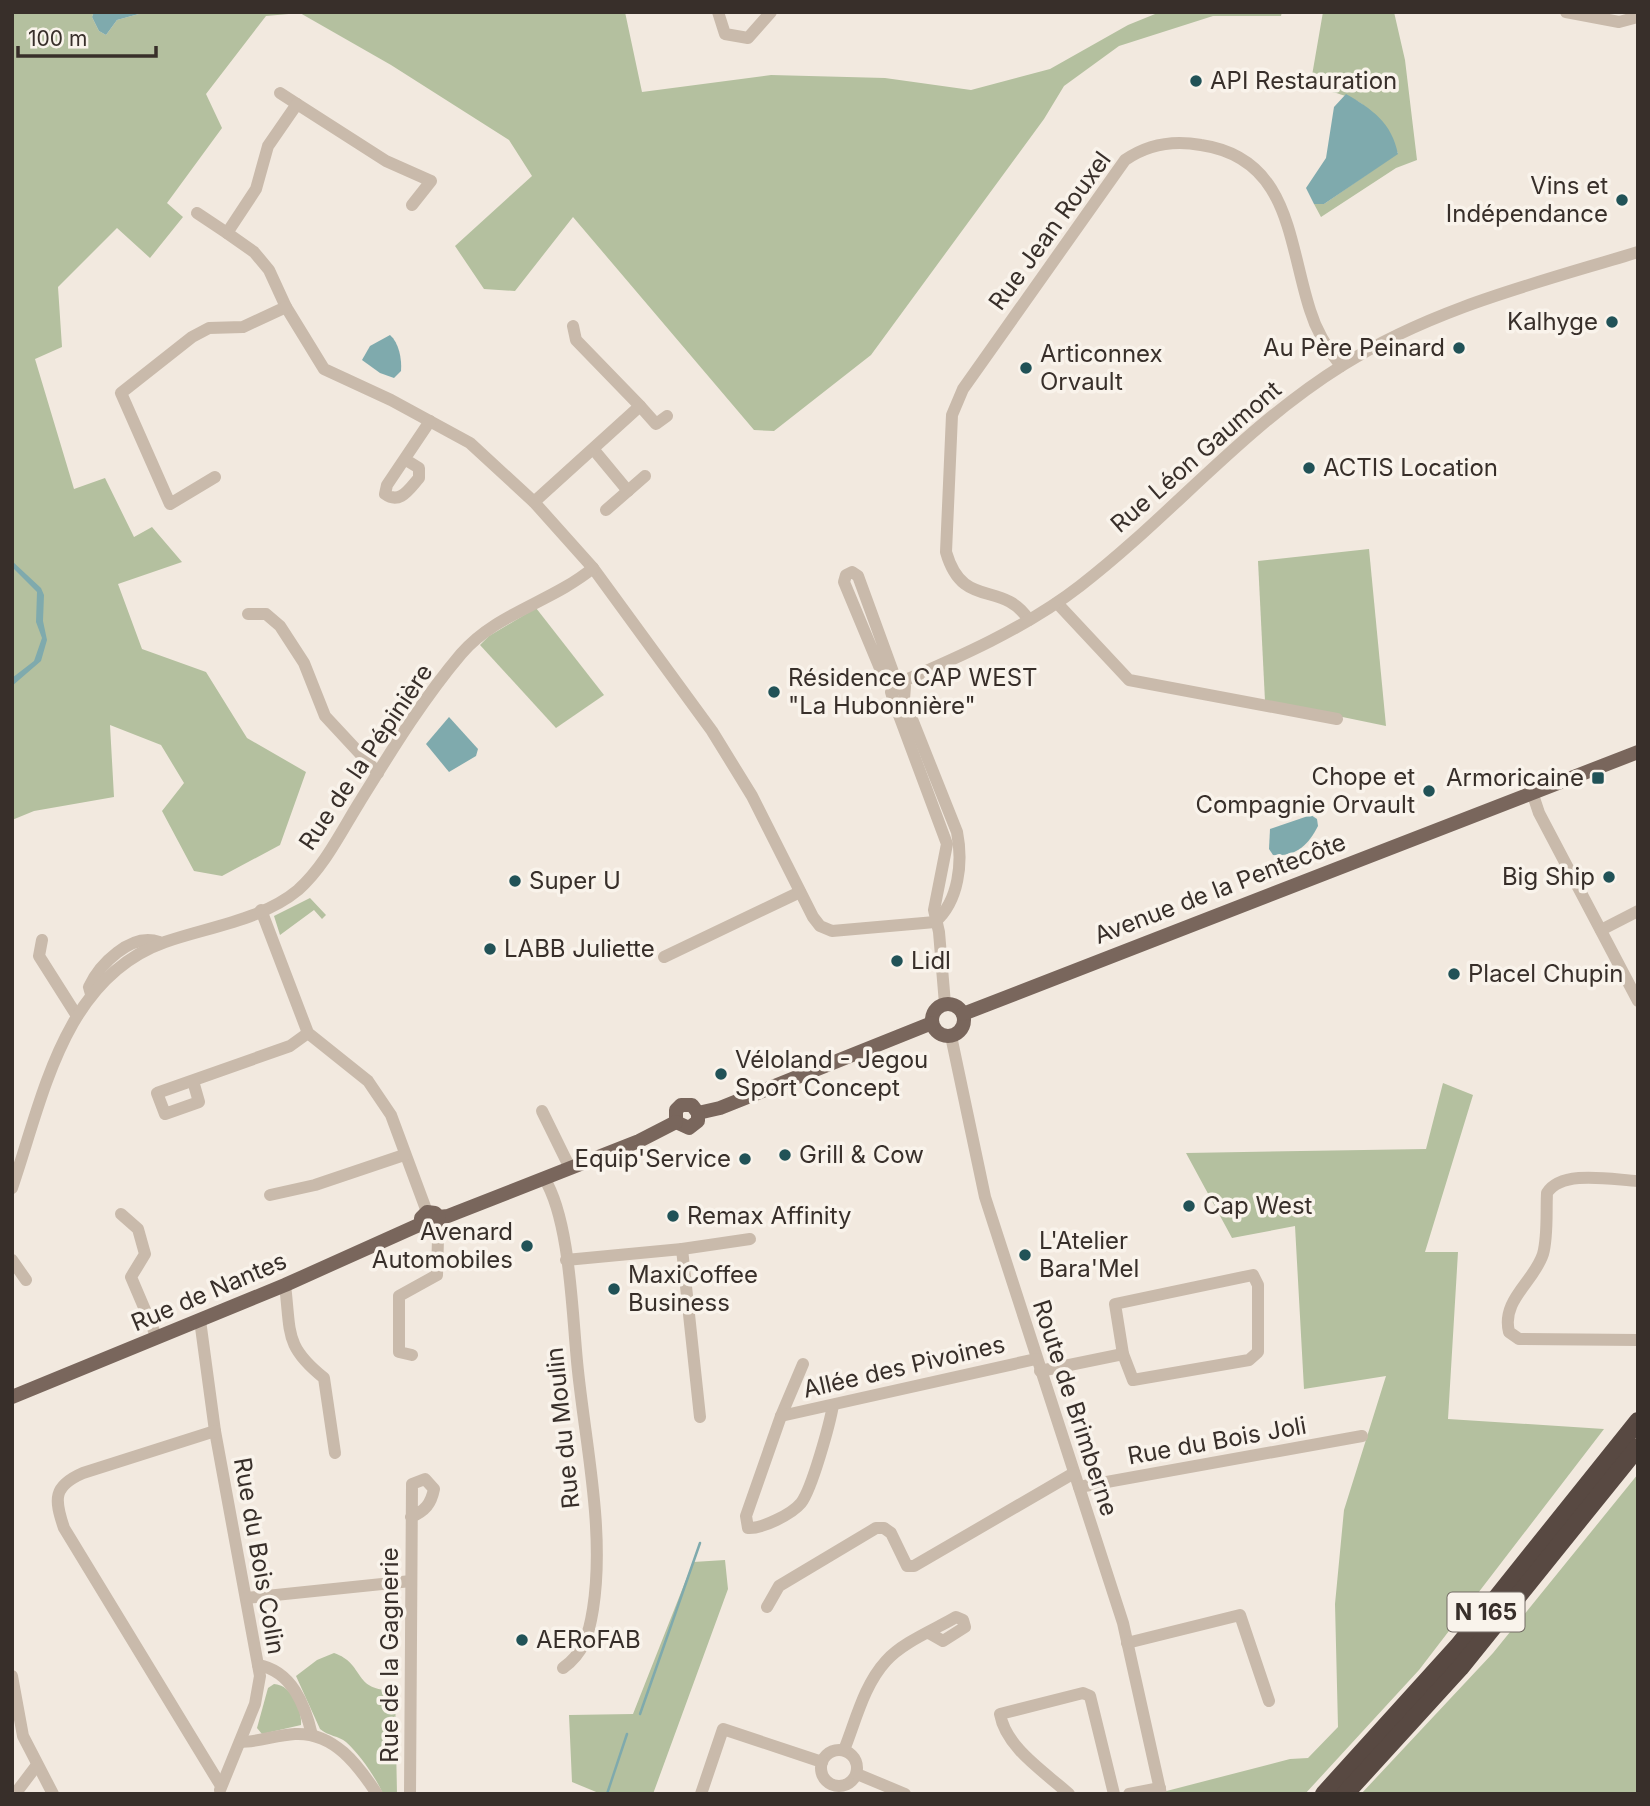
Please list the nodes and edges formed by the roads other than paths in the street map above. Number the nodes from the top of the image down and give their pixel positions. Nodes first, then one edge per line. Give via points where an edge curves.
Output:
1 (718, 12) edge
2 (771, 12) edge
3 (1566, 12) edge
4 (1634, 15) edge
5 (1638, 33) edge
6 (280, 93) dead end
7 (297, 104) junction
8 (412, 205) dead end
9 (197, 213) dead end
10 (227, 233) junction
11 (1638, 252) edge
12 (286, 307) junction
13 (573, 326) dead end
14 (1341, 366) junction
15 (640, 406) junction
16 (667, 416) dead end
17 (430, 421) junction
18 (594, 450) junction
19 (406, 460) dead end
20 (645, 476) dead end
21 (215, 477) dead end
22 (628, 491) junction
23 (534, 502) junction
24 (607, 510) dead end
25 (593, 568) junction
26 (1056, 603) junction
27 (248, 614) dead end
28 (1029, 620) junction
29 (898, 690) junction
30 (1337, 719) dead end
31 (1638, 752) edge
32 (379, 773) junction
33 (1532, 792) junction
34 (941, 874) junction
35 (957, 878) junction
36 (800, 892) junction
37 (261, 910) junction
38 (1638, 911) edge
39 (935, 922) junction
40 (1601, 930) junction
41 (42, 940) dead end
42 (664, 957) dead end
43 (1638, 1001) edge
44 (945, 1004) junction
45 (963, 1014) junction
46 (76, 1016) junction
47 (932, 1023) junction
48 (308, 1033) junction
49 (951, 1036) junction
50 (192, 1081) dead end
51 (542, 1111) dead end
52 (404, 1155) junction
53 (570, 1168) junction
54 (544, 1178) junction
55 (1638, 1181) edge
56 (12, 1188) edge
57 (270, 1195) dead end
58 (121, 1214) dead end
59 (430, 1220) junction
60 (750, 1239) dead end
61 (682, 1250) junction
62 (12, 1260) edge
63 (566, 1260) junction
64 (26, 1280) dead end
65 (285, 1285) junction
66 (200, 1320) junction
67 (158, 1338) junction
68 (1638, 1340) edge
69 (1123, 1354) junction
70 (412, 1355) dead end
71 (803, 1364) dead end
72 (1038, 1365) junction
73 (12, 1397) edge
74 (833, 1405) junction
75 (780, 1416) junction
76 (700, 1417) dead end
77 (1638, 1421) edge
78 (215, 1431) junction
79 (1362, 1436) dead end
80 (1638, 1447) edge
81 (335, 1453) dead end
82 (1074, 1473) junction
83 (1079, 1487) junction
84 (411, 1517) dead end
85 (411, 1581) junction
86 (246, 1598) junction
87 (766, 1607) dead end
88 (929, 1633) dead end
89 (1127, 1643) junction
90 (258, 1665) junction
91 (562, 1668) dead end
92 (12, 1676) edge
93 (1269, 1701) dead end
94 (312, 1735) junction
95 (240, 1742) junction
96 (844, 1750) junction
97 (822, 1762) junction
98 (37, 1765) junction
99 (857, 1774) junction
100 (220, 1790) edge
101 (1161, 1791) edge
102 (15, 1794) edge
103 (53, 1794) edge
104 (377, 1794) edge
105 (410, 1794) edge
106 (701, 1794) edge
107 (905, 1794) edge
108 (1069, 1794) edge
109 (1114, 1794) edge
110 (1129, 1794) edge
111 (1324, 1794) edge
112 (1345, 1794) edge

1 - 2 street via 725,34 748,38
3 - 4 street via 1619,22
4 - 5 street
6 - 7 street
7 - 8 street via 386,161 430,181
7 - 10 street via 268,146 256,189
9 - 10 street
10 - 12 street via 254,252 269,270
11 - 14 street, Rue Léon Gaumont via 1445,313
12 - 17 street via 324,369
12 - 21 street via 243,327 209,328 121,393 170,504
13 - 15 street via 576,340
14 - 26 street, Rue Léon Gaumont via 1253,429 1092,576
14 - 28 street, Rue Jean Rouxel via 1315,325 1287,217 1264,177 1229,151 1195,144 1151,146 1125,160 963,388 953,415 946,552 951,568 971,590 1009,600
15 - 16 street via 656,424
15 - 18 street
17 - 19 street
17 - 23 street via 470,443
18 - 22 street
18 - 23 street
20 - 22 street
22 - 24 street
23 - 25 street
25 - 32 street, Rue de la Pépinière via 477,637 443,677
25 - 36 street via 712,731 752,796
26 - 28 street, Rue Léon Gaumont
26 - 30 street via 1129,680
27 - 32 street via 267,614 280,626 304,663 325,716
28 - 29 street, Rue Léon Gaumont via 913,677
29 - 29 street via 858,576 852,572 844,582 884,678
29 - 34 street via 947,844
29 - 35 street via 957,832 962,855
31 - 33 main road, Avenue de la Pentecôte
32 - 37 street, Rue de la Pépinière via 316,870 299,889
33 - 40 street
33 - 45 main road, Avenue de la Pentecôte
34 - 35 street via 951,867
34 - 39 street
35 - 39 street via 945,913
36 - 39 street via 813,918 832,931
36 - 42 street
37 - 46 street, Rue de la Pépinière via 161,943 120,967
37 - 48 street
38 - 40 street
39 - 44 street
40 - 43 street
41 - 46 street via 39,956
44 - 45 main road
44 - 47 main road via 933,1013
45 - 49 main road via 962,1028
46 - 56 street, Rue de la Pépinière
47 - 49 main road via 941,1034
47 - 53 main road, Rue de Nantes via 720,1108 698,1113 692,1105 681,1105 676,1122
48 - 50 street via 290,1046
48 - 52 street via 368,1081 391,1115
49 - 72 street, Route de Brimberne via 985,1197
51 - 53 street
52 - 57 street
52 - 59 street
53 - 54 main road, Rue de Nantes
54 - 59 main road, Rue de Nantes
54 - 63 street, Rue du Moulin via 555,1202
55 - 68 street via 1566,1179 1552,1186 1547,1193 1544,1251 1538,1267 1509,1306 1506,1321 1509,1332 1518,1339
58 - 67 street via 138,1229 145,1254 131,1277
59 - 65 main road, Rue de Nantes
59 - 70 street via 438,1238 437,1275 399,1296 399,1352
60 - 61 street
61 - 63 street
61 - 76 street
62 - 64 street
63 - 91 street, Rue du Moulin via 596,1568 586,1644
65 - 66 main road, Rue de Nantes
65 - 81 street via 293,1347 301,1360 324,1378
66 - 67 main road, Rue de Nantes
66 - 78 street, Rue du Bois Colin
67 - 73 main road, Rue de Nantes
69 - 69 street via 1115,1304 1253,1275 1258,1285 1258,1352 1249,1360 1133,1380
69 - 72 street, Allée des Pivoines
71 - 75 street
72 - 74 street, Allée des Pivoines
72 - 82 street, Route de Brimberne
74 - 75 street, Allée des Pivoines
74 - 75 street via 800,1505 748,1528 746,1516
77 - 111 highway, N 165 via 1480,1619
78 - 86 street, Rue du Bois Colin
78 - 100 street via 67,1480 57,1501 64,1528
79 - 83 street, Rue du Bois Joli
80 - 112 highway, N 165 via 1498,1623
82 - 83 street, Route de Brimberne
82 - 87 street via 914,1566 907,1566 891,1533 876,1528 779,1586
83 - 89 street, Route de Brimberne
84 - 85 street, Rue de la Gagnerie
85 - 86 street
85 - 105 street, Rue de la Gagnerie
86 - 90 street, Rue du Bois Colin
88 - 96 street via 887,1659 868,1687
89 - 93 street via 1240,1615
89 - 101 street, Route de Brimberne
90 - 94 street via 271,1667 295,1689 306,1708
90 - 95 street, Rue du Bois Colin via 255,1704
92 - 98 street via 23,1736
94 - 95 street
94 - 104 street via 341,1748
95 - 100 street, Rue du Bois Colin
96 - 97 street via 833,1751
96 - 99 street via 857,1762
97 - 99 street via 821,1773 833,1785 845,1786
97 - 106 street via 723,1729
98 - 102 street
98 - 103 street
99 - 107 street
101 - 110 street
108 - 109 street via 1015,1745 1000,1714 1083,1693 1090,1696

